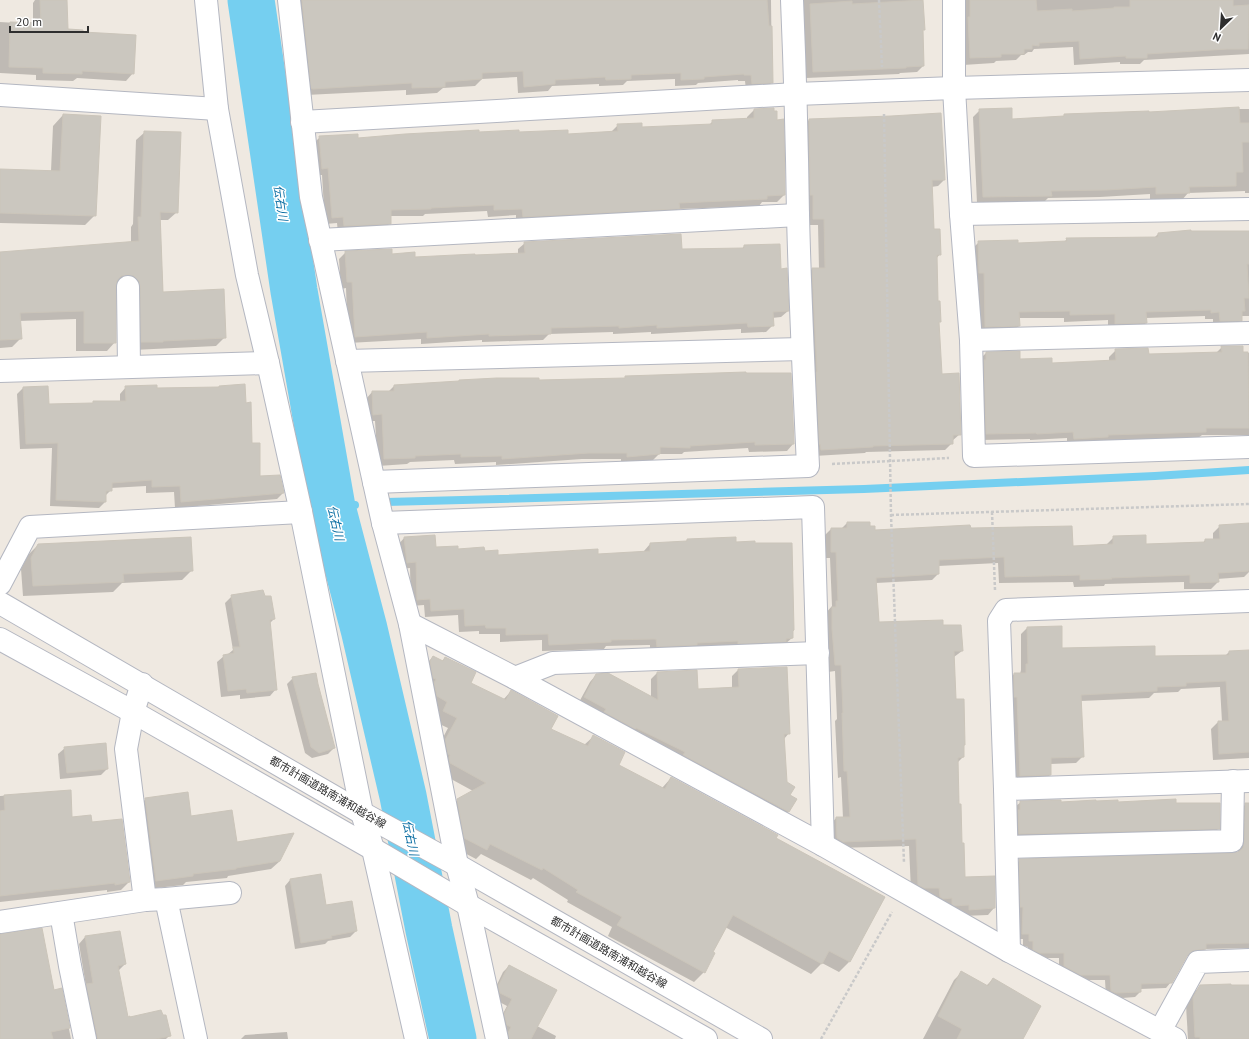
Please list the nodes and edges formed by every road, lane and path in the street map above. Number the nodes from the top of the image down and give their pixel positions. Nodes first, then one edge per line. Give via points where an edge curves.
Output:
1 (206, 0) edge
2 (289, 0) edge
3 (792, 0) edge
4 (879, 0) edge
5 (954, 0) edge
6 (1249, 80) edge
7 (954, 88) junction
8 (883, 91) junction
9 (796, 94) junction
10 (0, 95) edge
11 (216, 109) junction
12 (302, 122) junction
13 (1249, 209) edge
14 (961, 214) junction
15 (798, 215) junction
16 (320, 240) junction
17 (128, 287) dead end
18 (1249, 333) edge
19 (971, 340) junction
20 (802, 349) junction
21 (347, 361) junction
22 (268, 363) junction
23 (129, 367) junction
24 (0, 371) edge
25 (1249, 447) edge
26 (974, 456) junction
27 (891, 461) junction
28 (808, 466) junction
29 (374, 482) junction
30 (1249, 504) edge
31 (301, 512) junction
32 (992, 512) junction
33 (891, 516) junction
34 (383, 523) junction
35 (0, 584) edge
36 (1249, 601) edge
37 (0, 603) edge
38 (1002, 617) junction
39 (410, 624) junction
40 (0, 639) edge
41 (818, 653) junction
42 (515, 678) junction
43 (142, 684) junction
44 (133, 712) junction
45 (1241, 781) edge
46 (1005, 789) junction
47 (370, 817) junction
48 (823, 845) junction
49 (1007, 847) junction
50 (379, 852) junction
51 (457, 865) junction
52 (900, 890) junction
53 (230, 893) dead end
54 (155, 900) junction
55 (468, 905) junction
56 (61, 913) junction
57 (0, 922) edge
58 (1009, 951) junction
59 (1249, 960) edge
60 (1167, 1035) edge
61 (85, 1039) edge
62 (196, 1039) edge
63 (416, 1039) edge
64 (498, 1039) edge
65 (706, 1039) edge
66 (761, 1039) edge
67 (821, 1039) edge

1 - 11 street
2 - 12 street
3 - 9 street
4 - 8 path
5 - 7 street
6 - 7 street
7 - 8 street
7 - 14 street
8 - 9 street
8 - 27 path
9 - 12 street
9 - 15 street
10 - 11 street
11 - 22 street via 247,275
12 - 16 street via 311,197
13 - 14 street
14 - 19 street
15 - 16 street
15 - 20 street
16 - 21 street
17 - 23 street
18 - 19 street
19 - 26 street
20 - 21 street
20 - 28 street
21 - 29 street
22 - 23 street
22 - 31 street
23 - 24 street
25 - 26 street
26 - 27 path
27 - 28 path
27 - 33 path
28 - 29 street
29 - 34 street
30 - 32 path
31 - 35 street via 30,527
31 - 47 street
32 - 33 path
32 - 38 path via 995,608
33 - 52 path via 904,868
34 - 39 street
34 - 41 street via 813,507
36 - 38 street via 1006,610
37 - 43 street, 都市計画道路南浦和越谷線
38 - 46 street via 999,621
39 - 42 street
39 - 51 street
40 - 44 street
41 - 42 street via 553,663
41 - 48 street
42 - 48 street
43 - 44 street
43 - 47 street, 都市計画道路南浦和越谷線
44 - 50 street
44 - 54 street via 126,749
45 - 46 street
45 - 49 street via 1232,841
46 - 49 street
47 - 50 street
47 - 51 street, 都市計画道路南浦和越谷線
48 - 52 street
49 - 58 street
50 - 55 street
50 - 63 street
51 - 55 street
51 - 66 street, 都市計画道路南浦和越谷線
52 - 58 street
52 - 67 path via 896,905
53 - 54 street
54 - 56 street
54 - 62 street
55 - 64 street
55 - 65 street
56 - 57 street
56 - 61 street
58 - 60 street
59 - 60 street via 1198,962

